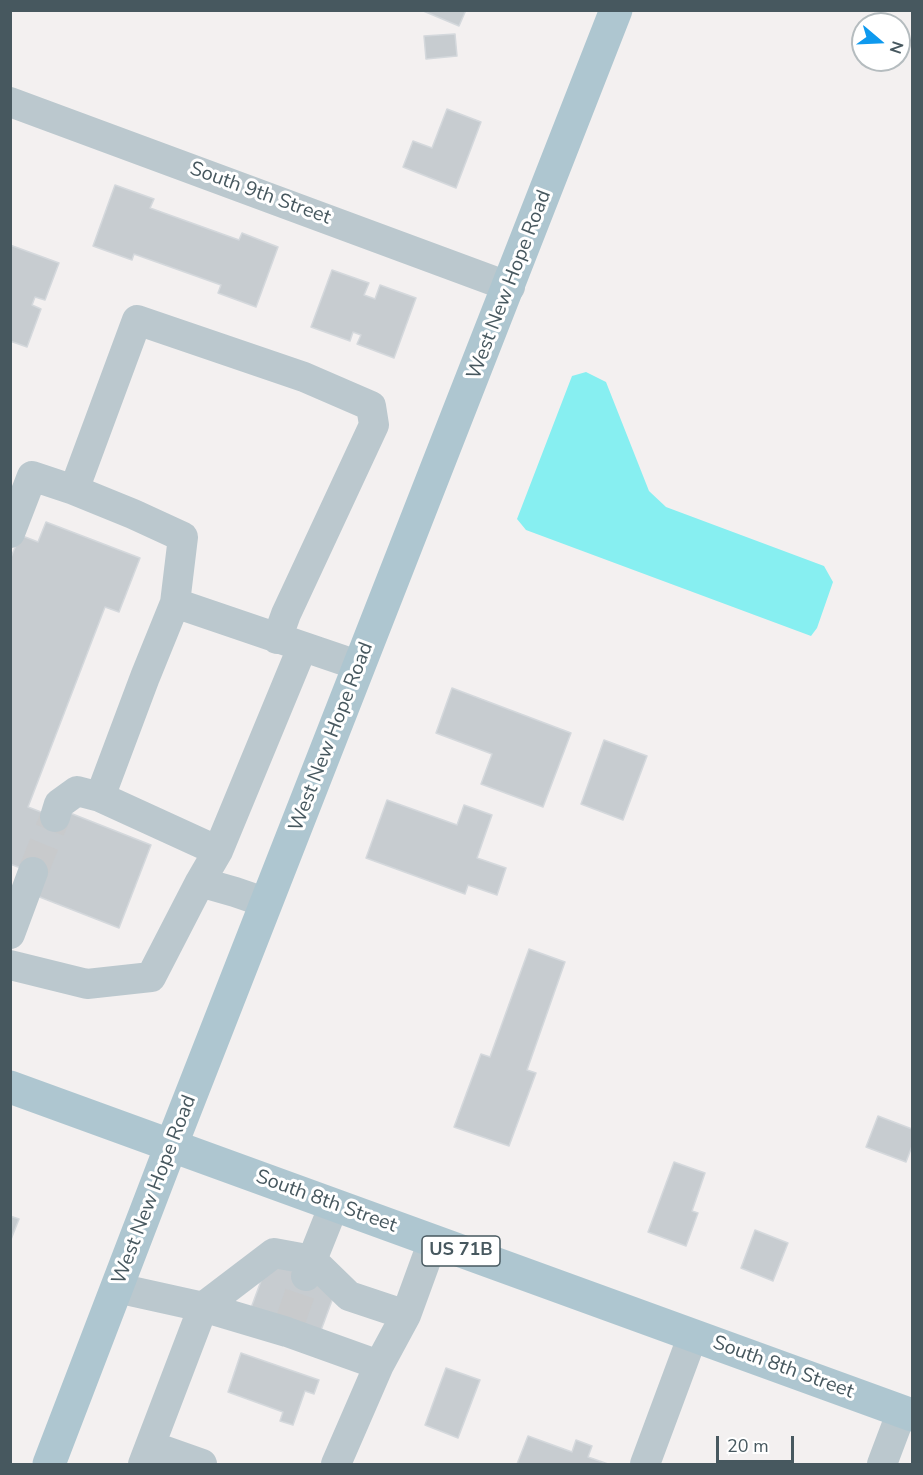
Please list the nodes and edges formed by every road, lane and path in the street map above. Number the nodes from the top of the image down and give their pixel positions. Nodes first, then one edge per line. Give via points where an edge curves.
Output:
1 (616, 10) edge
2 (10, 102) edge
3 (510, 287) junction
4 (74, 490) junction
5 (10, 533) edge
6 (175, 603) junction
7 (290, 643) junction
8 (360, 666) junction
9 (100, 797) junction
10 (55, 817) tunnel mouth
11 (218, 851) junction
12 (33, 872) tunnel mouth
13 (200, 882) junction
14 (267, 903) junction
15 (10, 934) edge
16 (10, 965) edge
17 (10, 1087) edge
18 (171, 1146) junction
19 (333, 1204) junction
20 (433, 1241) junction
21 (309, 1268) junction
22 (117, 1288) junction
23 (202, 1307) junction
24 (406, 1315) junction
25 (693, 1335) junction
26 (379, 1365) junction
27 (907, 1413) edge
28 (147, 1455) edge
29 (49, 1464) edge
30 (202, 1464) edge
31 (336, 1464) edge
32 (645, 1464) edge
33 (882, 1464) edge

1 - 3 main road, West New Hope Road
2 - 3 street, South 9th Street
3 - 8 main road, West New Hope Road
4 - 5 street via 32,476
4 - 6 street via 183,537
4 - 7 street via 137,320 304,377 370,406 374,425 286,614
6 - 7 street
6 - 9 street
7 - 8 street
7 - 11 street
8 - 14 main road, West New Hope Road
9 - 10 street via 77,791 59,804
9 - 11 street
11 - 13 street
12 - 15 street
13 - 14 street
13 - 16 street via 151,977 87,984
14 - 18 main road, West New Hope Road
17 - 18 main road, South 8th Street / US 71B
18 - 19 main road, South 8th Street / US 71B
18 - 22 main road, West New Hope Road
19 - 20 main road, South 8th Street / US 71B
19 - 21 street
20 - 24 street
20 - 25 main road, South 8th Street / US 71B
21 - 23 street via 274,1253
21 - 24 street via 349,1296
22 - 23 street
22 - 29 main road, West New Hope Road
23 - 26 street via 289,1327
23 - 28 street
24 - 26 street
25 - 27 main road, South 8th Street / US 71B
25 - 32 street
26 - 31 street
27 - 33 street
28 - 30 street

